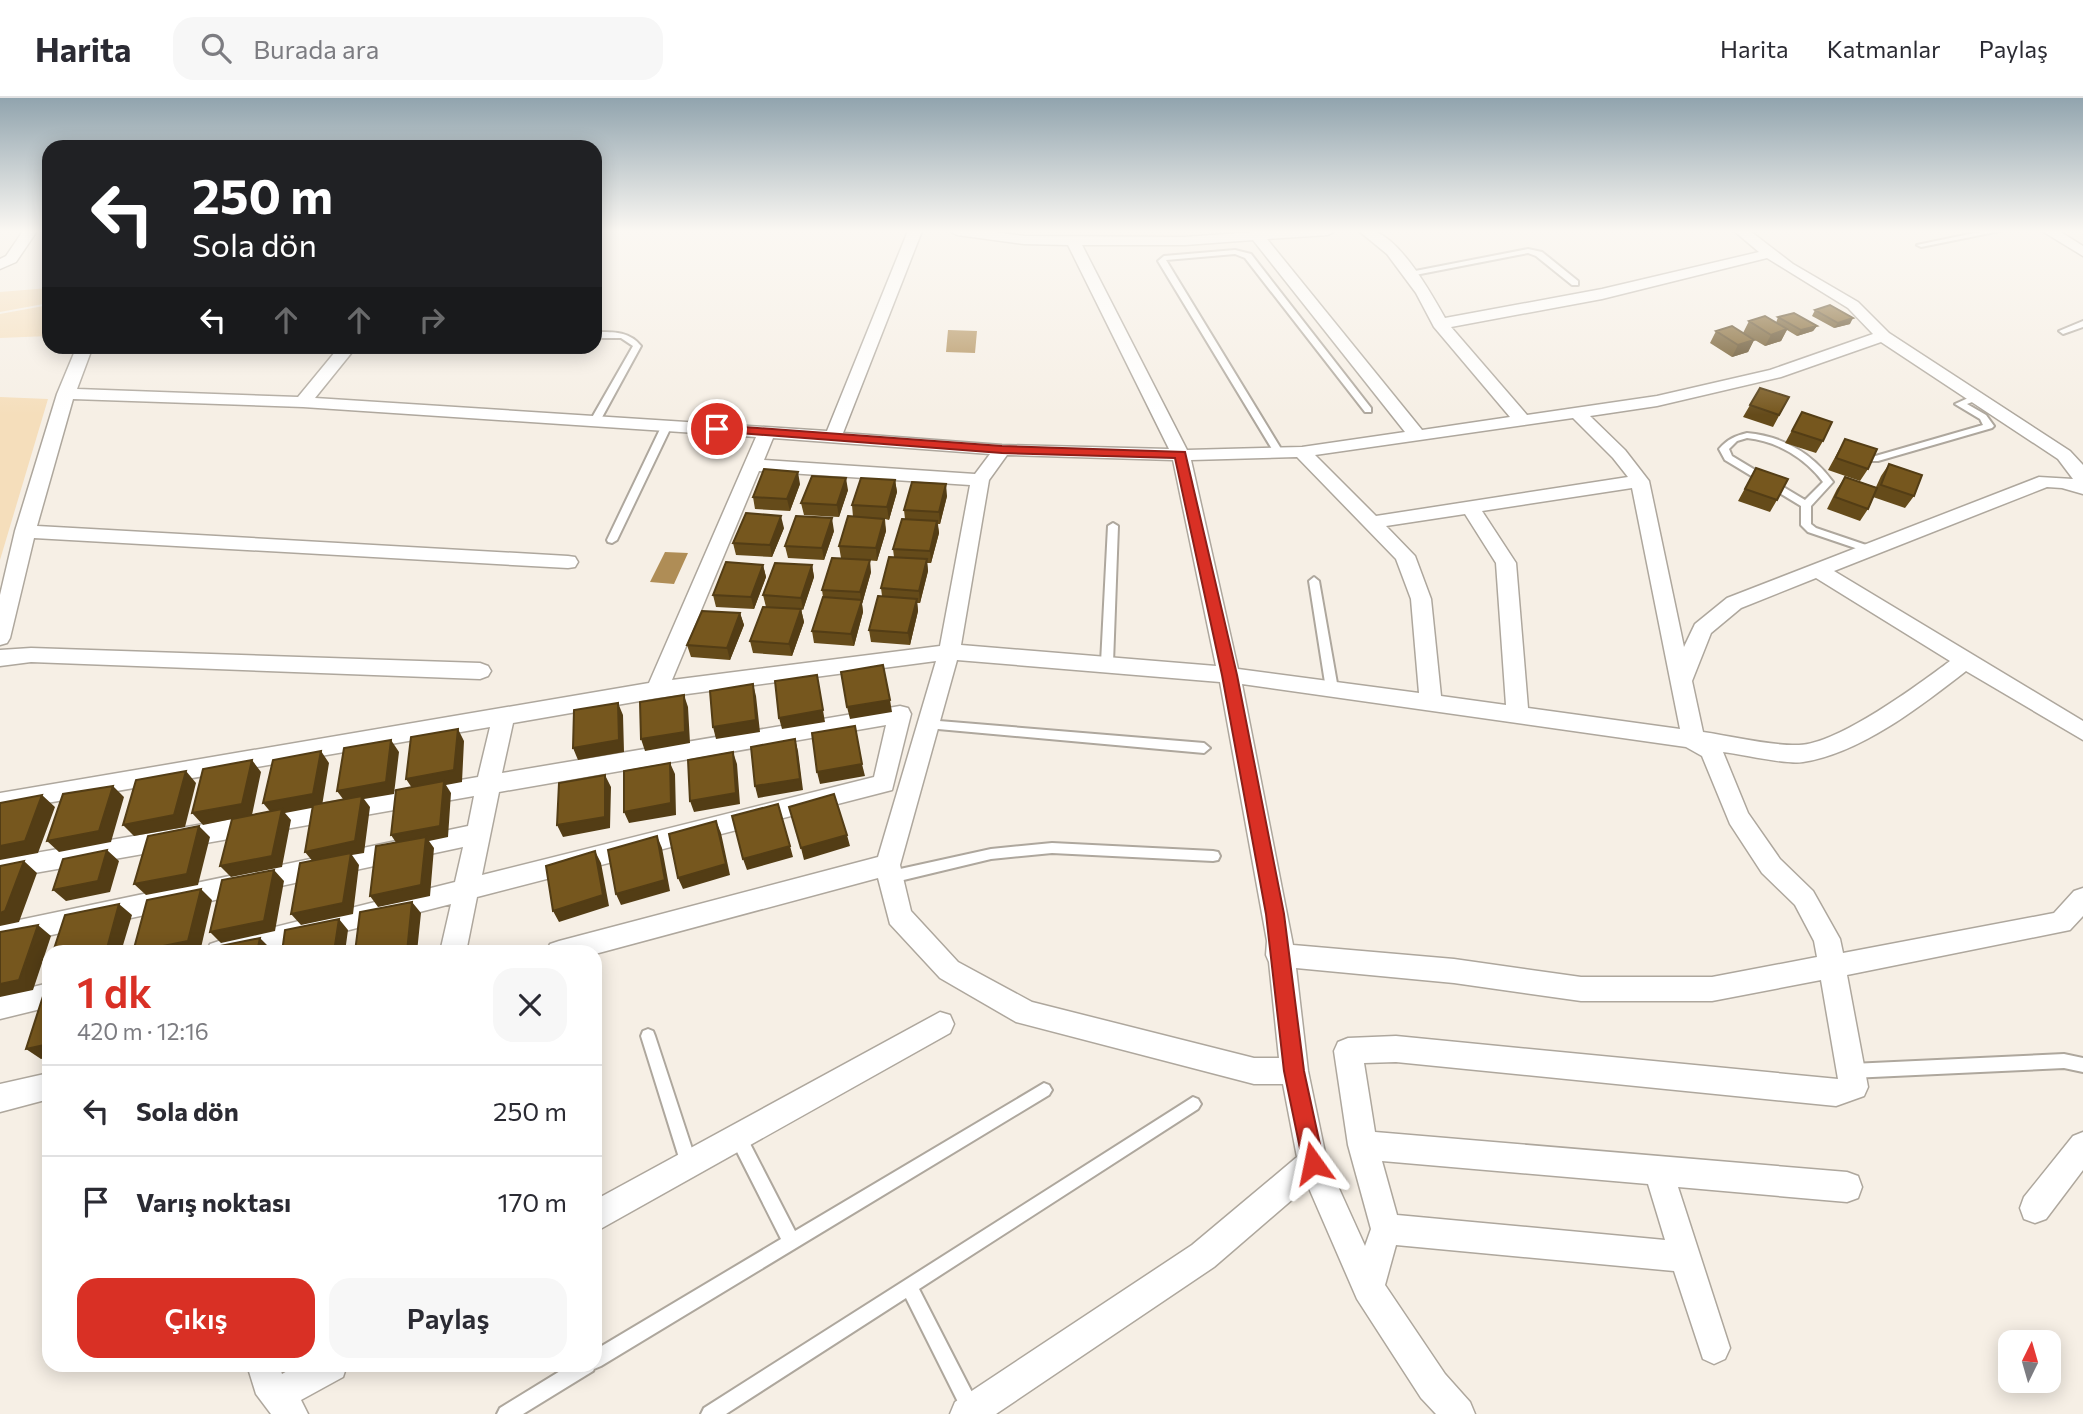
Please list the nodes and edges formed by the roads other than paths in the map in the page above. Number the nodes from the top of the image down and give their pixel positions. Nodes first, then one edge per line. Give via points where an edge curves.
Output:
1 (891, 292) edge
2 (1099, 292) edge
3 (1181, 292) edge
4 (1276, 292) edge
5 (1302, 292) edge
6 (1423, 292) edge
7 (1609, 292) edge
8 (1833, 292) edge
9 (1440, 324) junction
10 (2083, 324) edge
11 (2063, 331) dead end
12 (602, 335) edge
13 (1883, 336) junction
14 (82, 354) edge
15 (342, 354) edge
16 (65, 394) junction
17 (1978, 397) junction
18 (303, 402) junction
19 (1368, 410) dead end
20 (1576, 412) junction
21 (1521, 420) junction
22 (595, 421) junction
23 (667, 425) junction
24 (768, 432) junction
25 (1417, 435) junction
26 (833, 437) junction
27 (1002, 450) junction
28 (1279, 452) junction
29 (1302, 452) junction
30 (1181, 454) junction
31 (1875, 459) edge
32 (752, 465) junction
33 (980, 480) junction
34 (1640, 481) junction
35 (2083, 482) edge
36 (2083, 488) edge
37 (1806, 505) junction
38 (1470, 507) junction
39 (1374, 522) junction
40 (1113, 527) dead end
41 (25, 531) junction
42 (612, 540) dead end
43 (1868, 549) junction
44 (568, 562) dead end
45 (1816, 569) junction
46 (1314, 581) dead end
47 (0, 638) edge
48 (949, 652) junction
49 (0, 658) edge
50 (1964, 661) junction
51 (1107, 663) junction
52 (480, 671) dead end
53 (1230, 675) junction
54 (1681, 681) junction
55 (1332, 689) junction
56 (657, 691) junction
57 (1431, 703) junction
58 (1518, 715) junction
59 (503, 716) junction
60 (927, 724) junction
61 (2083, 732) edge
62 (1693, 740) junction
63 (1204, 748) dead end
64 (488, 783) junction
65 (0, 802) edge
66 (477, 834) junction
67 (1213, 856) dead end
68 (0, 869) edge
69 (889, 871) junction
70 (465, 890) junction
71 (2083, 899) edge
72 (0, 935) edge
73 (247, 945) edge
74 (454, 945) edge
75 (588, 945) edge
76 (1279, 955) junction
77 (1831, 965) junction
78 (42, 997) edge
79 (0, 1007) edge
80 (940, 1024) dead end
81 (648, 1037) dead end
82 (2083, 1065) edge
83 (1294, 1071) junction
84 (1851, 1071) junction
85 (42, 1088) edge
86 (1044, 1090) dead end
87 (0, 1098) edge
88 (1193, 1104) dead end
89 (738, 1137) junction
90 (1363, 1144) junction
91 (2083, 1146) edge
92 (1313, 1163) junction
93 (689, 1164) junction
94 (1658, 1170) junction
95 (1847, 1187) dead end
96 (2035, 1208) dead end
97 (602, 1213) edge
98 (1386, 1229) junction
99 (792, 1241) junction
100 (1685, 1257) junction
101 (909, 1287) junction
102 (1368, 1288) junction
103 (1714, 1348) dead end
104 (602, 1356) edge
105 (265, 1372) edge
106 (323, 1372) edge
107 (575, 1372) edge
108 (284, 1405) edge
109 (970, 1412) edge
110 (506, 1414) edge
111 (710, 1414) edge
112 (1458, 1414) edge

1 - 26 street
2 - 30 street
3 - 28 lane
4 - 19 lane
5 - 25 street
6 - 9 street
7 - 9 street
8 - 13 street via 1853,305
9 - 21 street
10 - 11 lane
12 - 22 lane via 624,336 637,346
13 - 17 street
13 - 20 street via 1775,374 1657,401
14 - 16 street
15 - 18 street
16 - 18 street
16 - 41 street
17 - 31 lane via 1960,404 1983,417 1989,426
17 - 35 street via 2064,455
18 - 22 street
20 - 21 street
20 - 34 street
21 - 25 street
22 - 23 street
23 - 24 street
23 - 42 lane
24 - 26 street
24 - 32 street
25 - 29 street
26 - 27 street
27 - 30 street
27 - 33 street
28 - 29 street
28 - 30 street
29 - 39 street
30 - 53 street
32 - 33 street
32 - 56 street
33 - 48 street
34 - 38 street
34 - 54 street
36 - 43 street via 2045,481
37 - 37 lane via 1828,482 1821,470 1764,437 1749,434 1727,443 1728,458
37 - 43 lane via 1806,525 1812,530
38 - 39 street
38 - 58 street via 1506,563
39 - 57 street via 1405,555 1421,600
40 - 51 lane
41 - 44 street
41 - 47 street
43 - 45 street
45 - 50 street
45 - 54 street via 1734,603 1702,629
46 - 55 lane
48 - 51 street
48 - 56 street
48 - 60 street
49 - 52 street via 31,655
50 - 61 street
50 - 62 street via 1904,707 1840,743 1814,751 1801,754
51 - 53 street
53 - 55 street
53 - 76 street
54 - 62 street
55 - 57 street
56 - 59 street
57 - 58 street
58 - 62 street
59 - 64 street
59 - 65 street
60 - 63 lane
60 - 69 street
62 - 77 street via 1711,751 1738,817 1771,866 1804,898 1827,940
64 - 66 street
64 - 68 street
64 - 70 street via 900,715 884,784
66 - 70 street
66 - 72 street
67 - 69 lane via 1052,848
69 - 75 street
69 - 83 street via 900,916 949,970 1026,1013 1254,1071
70 - 73 street
70 - 74 street
71 - 77 street via 2061,922
76 - 77 street via 1454,971 1581,989 1712,989
76 - 83 street
77 - 84 street
78 - 79 street
80 - 89 street
81 - 93 lane
82 - 84 lane via 2064,1061
83 - 92 street
84 - 90 street via 1854,1087 1836,1093 1396,1049 1348,1051
85 - 87 street
86 - 99 lane
88 - 101 lane
89 - 93 street
89 - 99 lane
90 - 94 street
90 - 98 street
91 - 96 street
92 - 102 street
92 - 109 street via 1203,1256
93 - 97 street
94 - 95 street
94 - 100 street
98 - 100 street
98 - 102 street
99 - 104 lane
100 - 103 street
101 - 109 lane
101 - 111 lane
102 - 112 street via 1433,1386
105 - 108 street
106 - 108 street
107 - 110 lane

